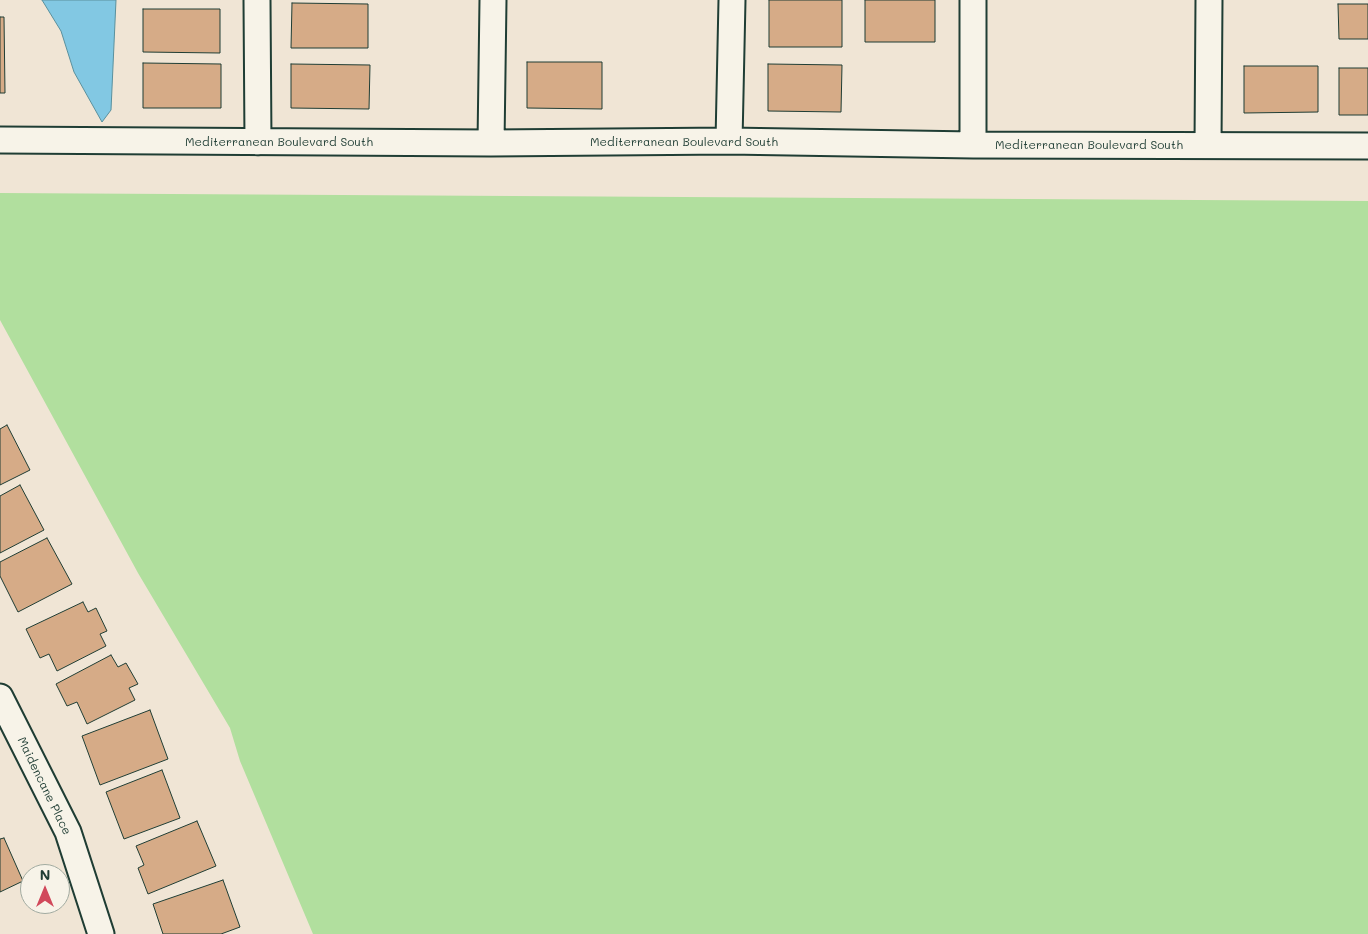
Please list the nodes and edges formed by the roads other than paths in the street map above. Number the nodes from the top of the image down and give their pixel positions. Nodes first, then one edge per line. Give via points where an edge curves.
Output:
1 (257, 0) edge
2 (493, 0) edge
3 (732, 0) edge
4 (973, 0) edge
5 (1209, 0) edge
6 (0, 140) edge
7 (729, 141) junction
8 (258, 142) junction
9 (491, 143) junction
10 (972, 145) junction
11 (1208, 145) junction
12 (1368, 146) edge
13 (0, 697) edge
14 (101, 934) edge

1 - 8 street
2 - 9 street
3 - 7 street
4 - 10 street
5 - 11 street
6 - 8 street, Mediterranean Boulevard South
7 - 9 street, Mediterranean Boulevard South
7 - 10 street, Mediterranean Boulevard South
8 - 9 street, Mediterranean Boulevard South
10 - 11 street, Mediterranean Boulevard South
11 - 12 street, Mediterranean Boulevard South
13 - 14 street, Maidencane Place via 68,832

